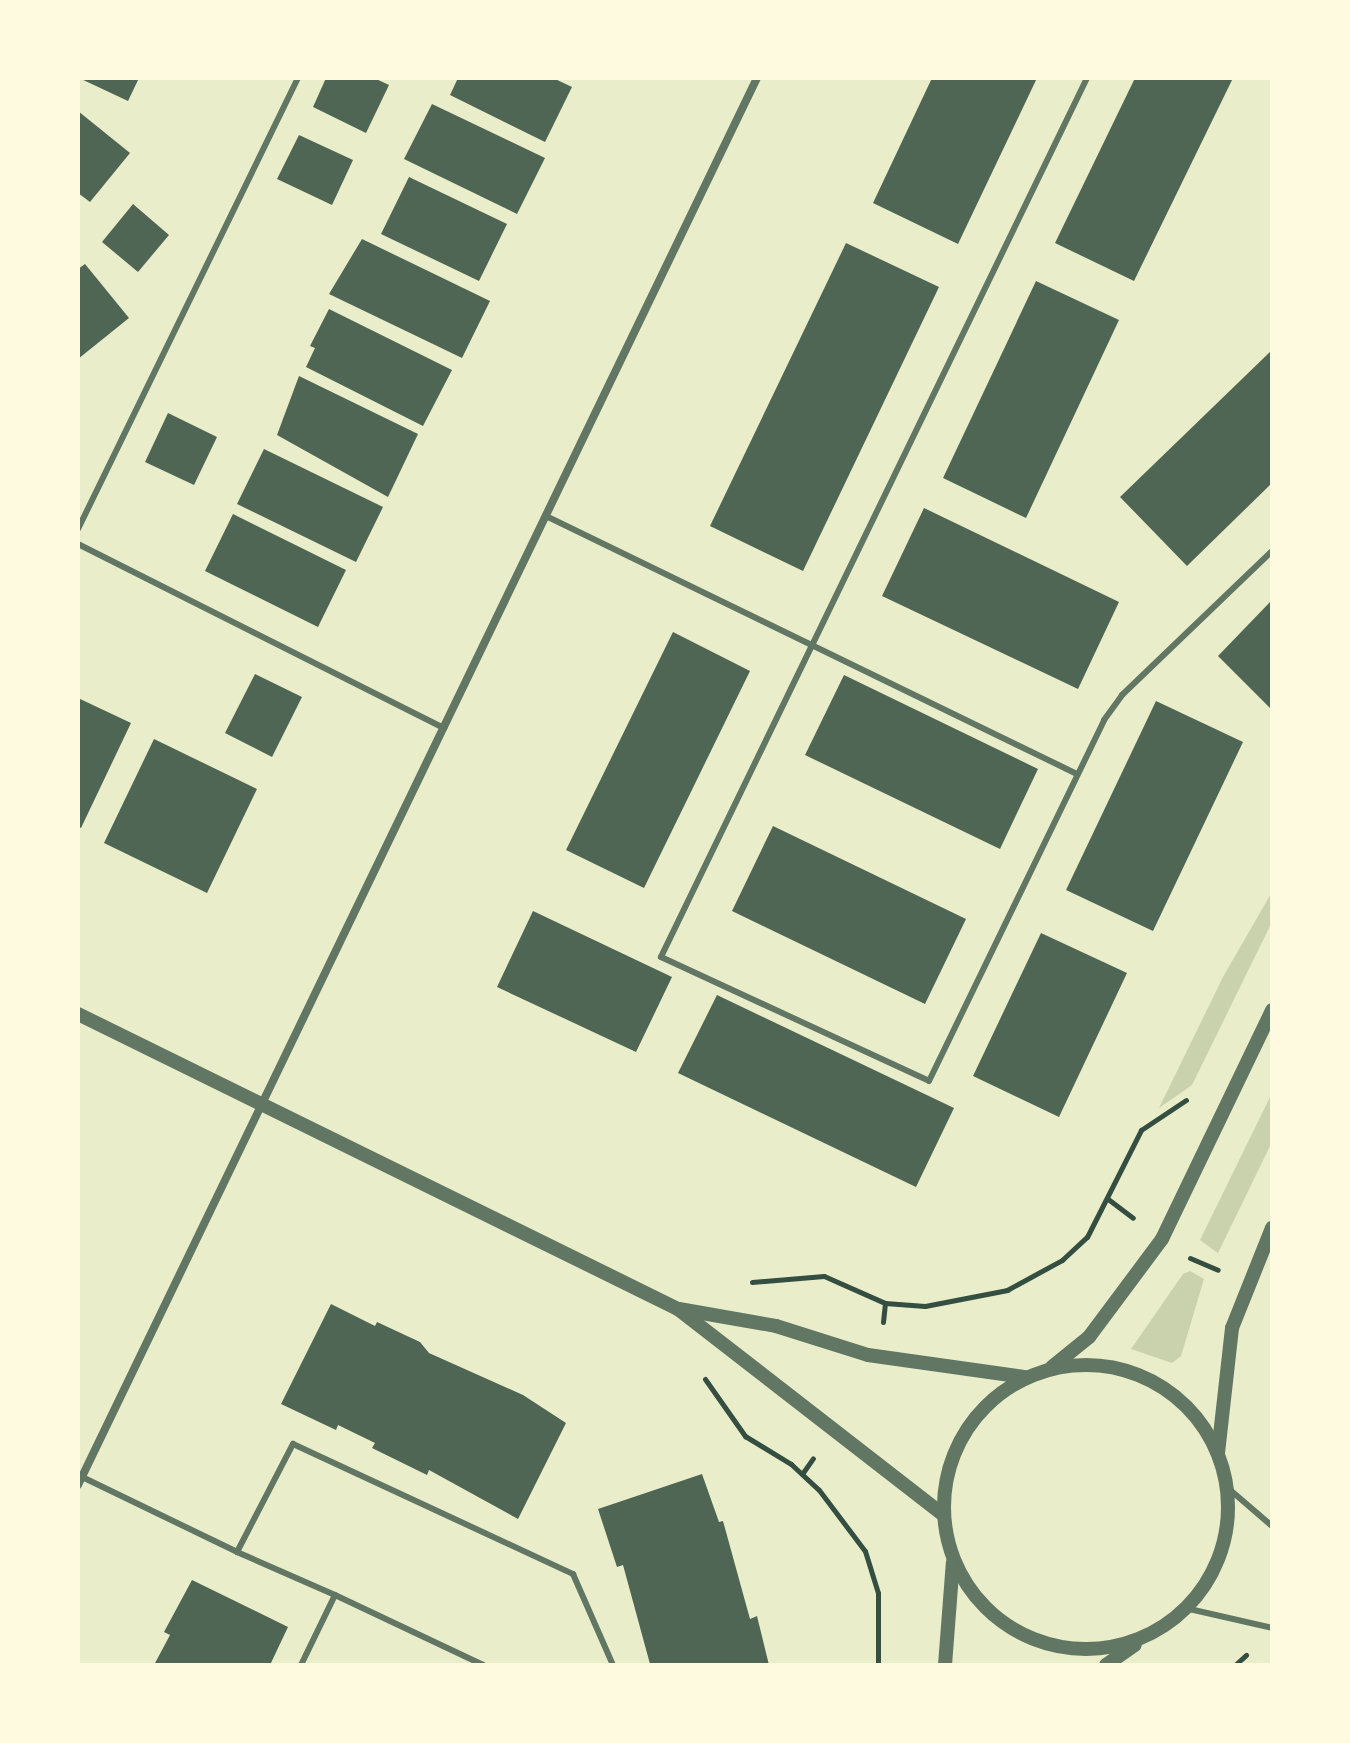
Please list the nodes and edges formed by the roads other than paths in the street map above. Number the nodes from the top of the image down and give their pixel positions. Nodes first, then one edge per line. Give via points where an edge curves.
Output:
1 (298, 78) edge
2 (757, 78) edge
3 (1087, 78) edge
4 (548, 517) junction
5 (78, 529) edge
6 (78, 544) edge
7 (1272, 551) edge
8 (811, 645) junction
9 (444, 728) junction
10 (1077, 774) junction
11 (1272, 1010) edge
12 (78, 1014) edge
13 (260, 1103) junction
14 (1272, 1228) edge
15 (678, 1309) junction
16 (1052, 1367) junction
17 (1025, 1377) junction
18 (1218, 1454) junction
19 (79, 1479) edge
20 (1229, 1489) junction
21 (942, 1514) junction
22 (1272, 1526) edge
23 (237, 1552) junction
24 (953, 1562) junction
25 (335, 1595) junction
26 (1185, 1608) junction
27 (1272, 1628) edge
28 (1147, 1637) junction
29 (301, 1665) edge
30 (483, 1665) edge
31 (613, 1665) edge
32 (945, 1665) edge
33 (1106, 1665) edge

1 - 5 lane
2 - 4 street
3 - 8 lane
4 - 8 lane
4 - 9 street
6 - 9 lane
7 - 10 lane via 1122,695
8 - 10 lane
8 - 10 lane via 661,957 929,1081
9 - 13 street
11 - 16 street via 1162,1239 1089,1337
12 - 13 street
13 - 15 street
13 - 19 street
14 - 18 street via 1232,1328
15 - 17 street via 776,1326 868,1355
15 - 21 street
16 - 17 street
16 - 18 street via 1092,1363 1144,1377 1168,1390 1198,1418
17 - 21 street via 989,1400 963,1433 946,1472
18 - 20 street
19 - 23 lane
20 - 22 lane
20 - 26 street via 1218,1560
21 - 24 street
23 - 25 lane
23 - 31 lane via 293,1444 573,1574
24 - 28 street via 977,1601 1013,1631 1055,1647 1102,1650
24 - 32 street
25 - 29 lane
25 - 30 lane
26 - 27 lane
26 - 28 street
28 - 33 street

